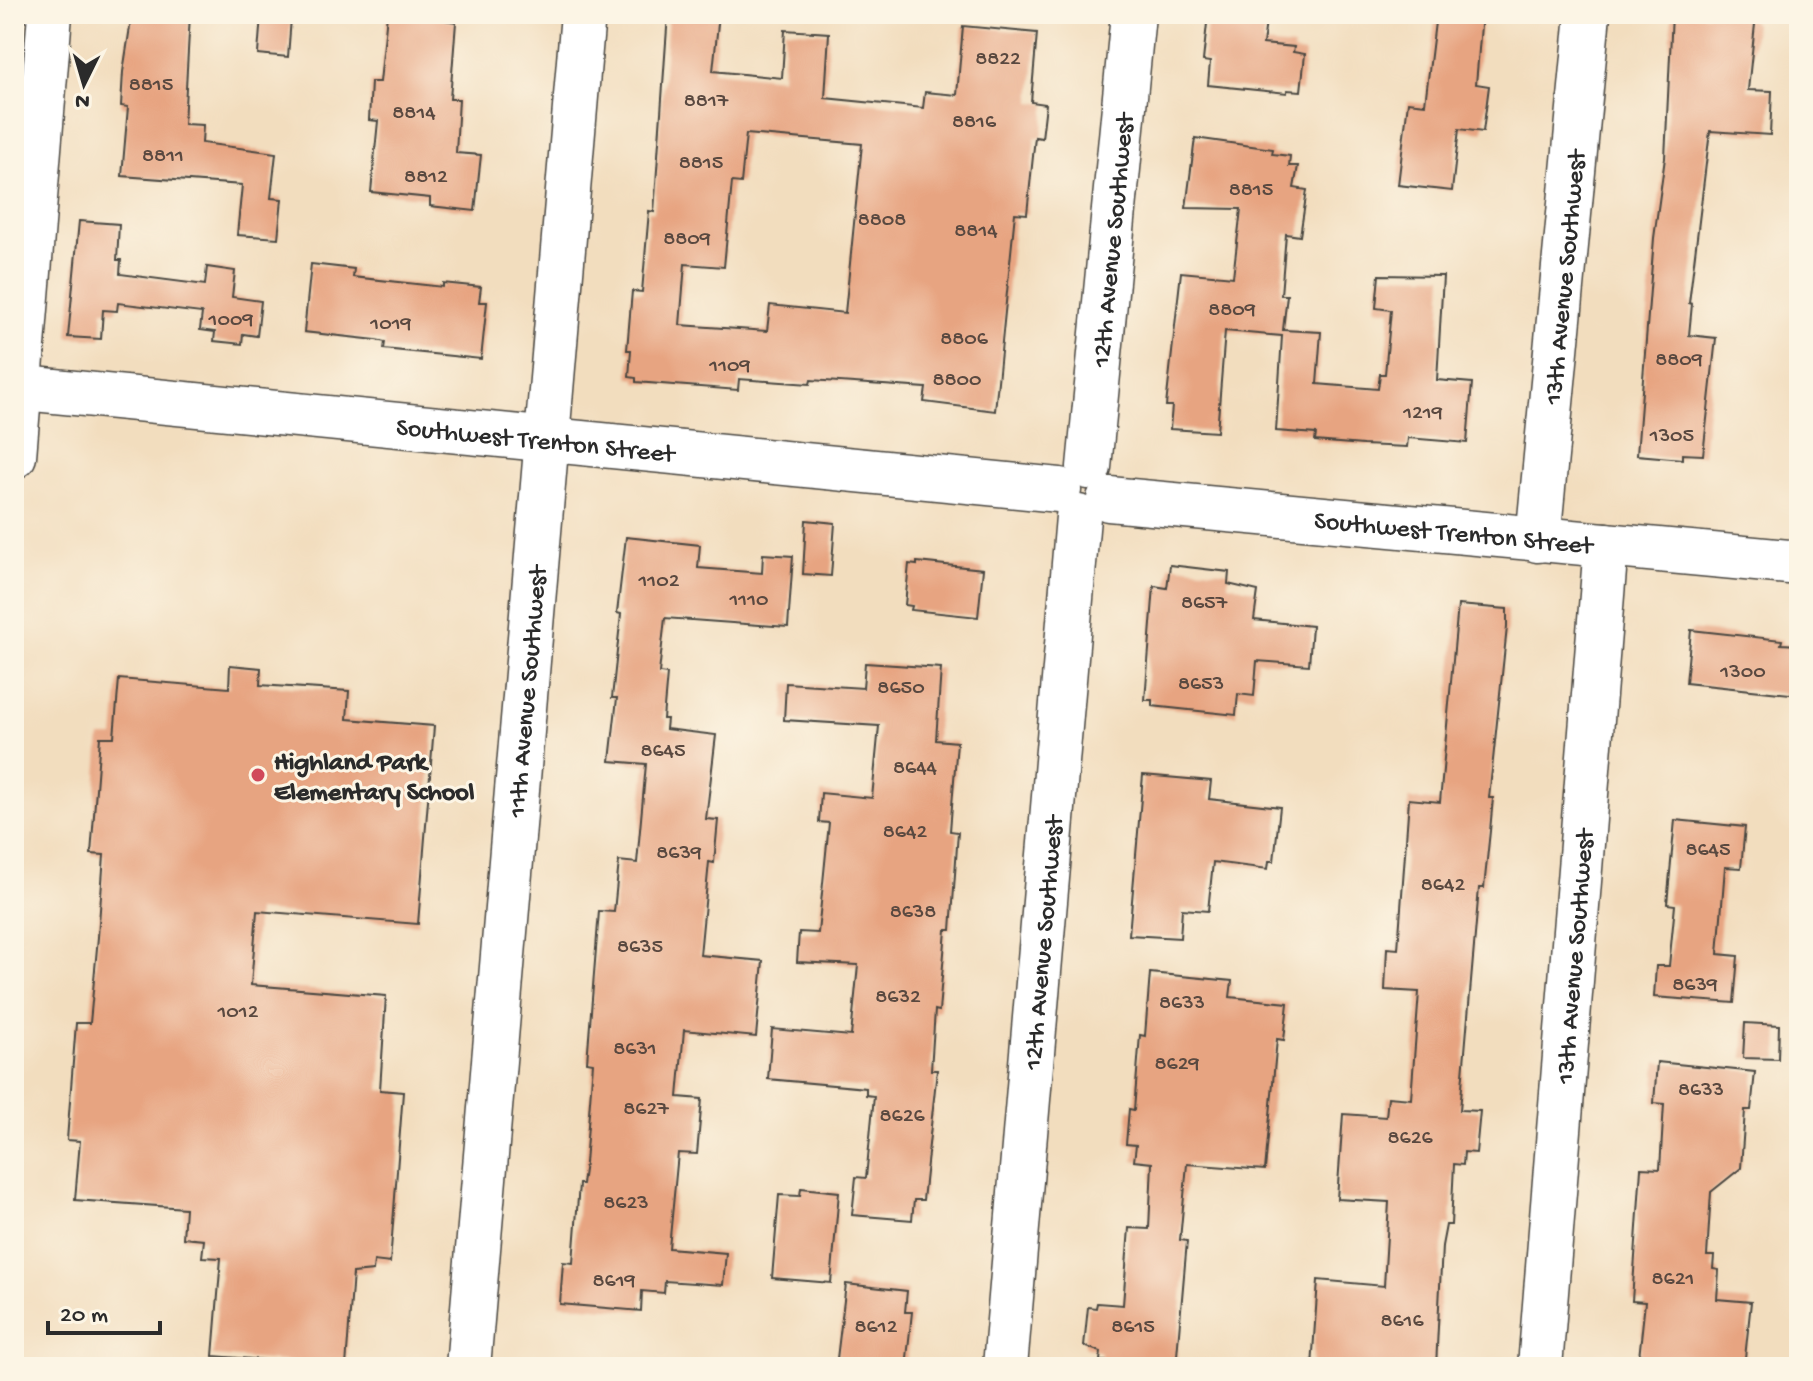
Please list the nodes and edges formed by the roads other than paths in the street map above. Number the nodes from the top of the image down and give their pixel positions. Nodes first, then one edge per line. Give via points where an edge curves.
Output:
1 (50, 14) edge
2 (583, 14) edge
3 (1133, 14) edge
4 (1588, 14) edge
5 (17, 387) edge
6 (549, 440) junction
7 (14, 456) edge
8 (1084, 493) junction
9 (1538, 540) junction
10 (1606, 545) junction
11 (1799, 563) edge
12 (468, 1367) edge
13 (1005, 1367) edge
14 (1540, 1367) edge

1 - 5 street
2 - 6 street, 11th Avenue Southwest
3 - 8 street, 12th Avenue Southwest
4 - 9 street, 13th Avenue Southwest
5 - 6 street, Southwest Trenton Street
5 - 7 street
6 - 8 street, Southwest Trenton Street
6 - 12 street, 11th Avenue Southwest
8 - 9 street, Southwest Trenton Street
8 - 13 street, 12th Avenue Southwest
9 - 10 street, Southwest Trenton Street
10 - 11 street, Southwest Trenton Street
10 - 14 street, 13th Avenue Southwest

